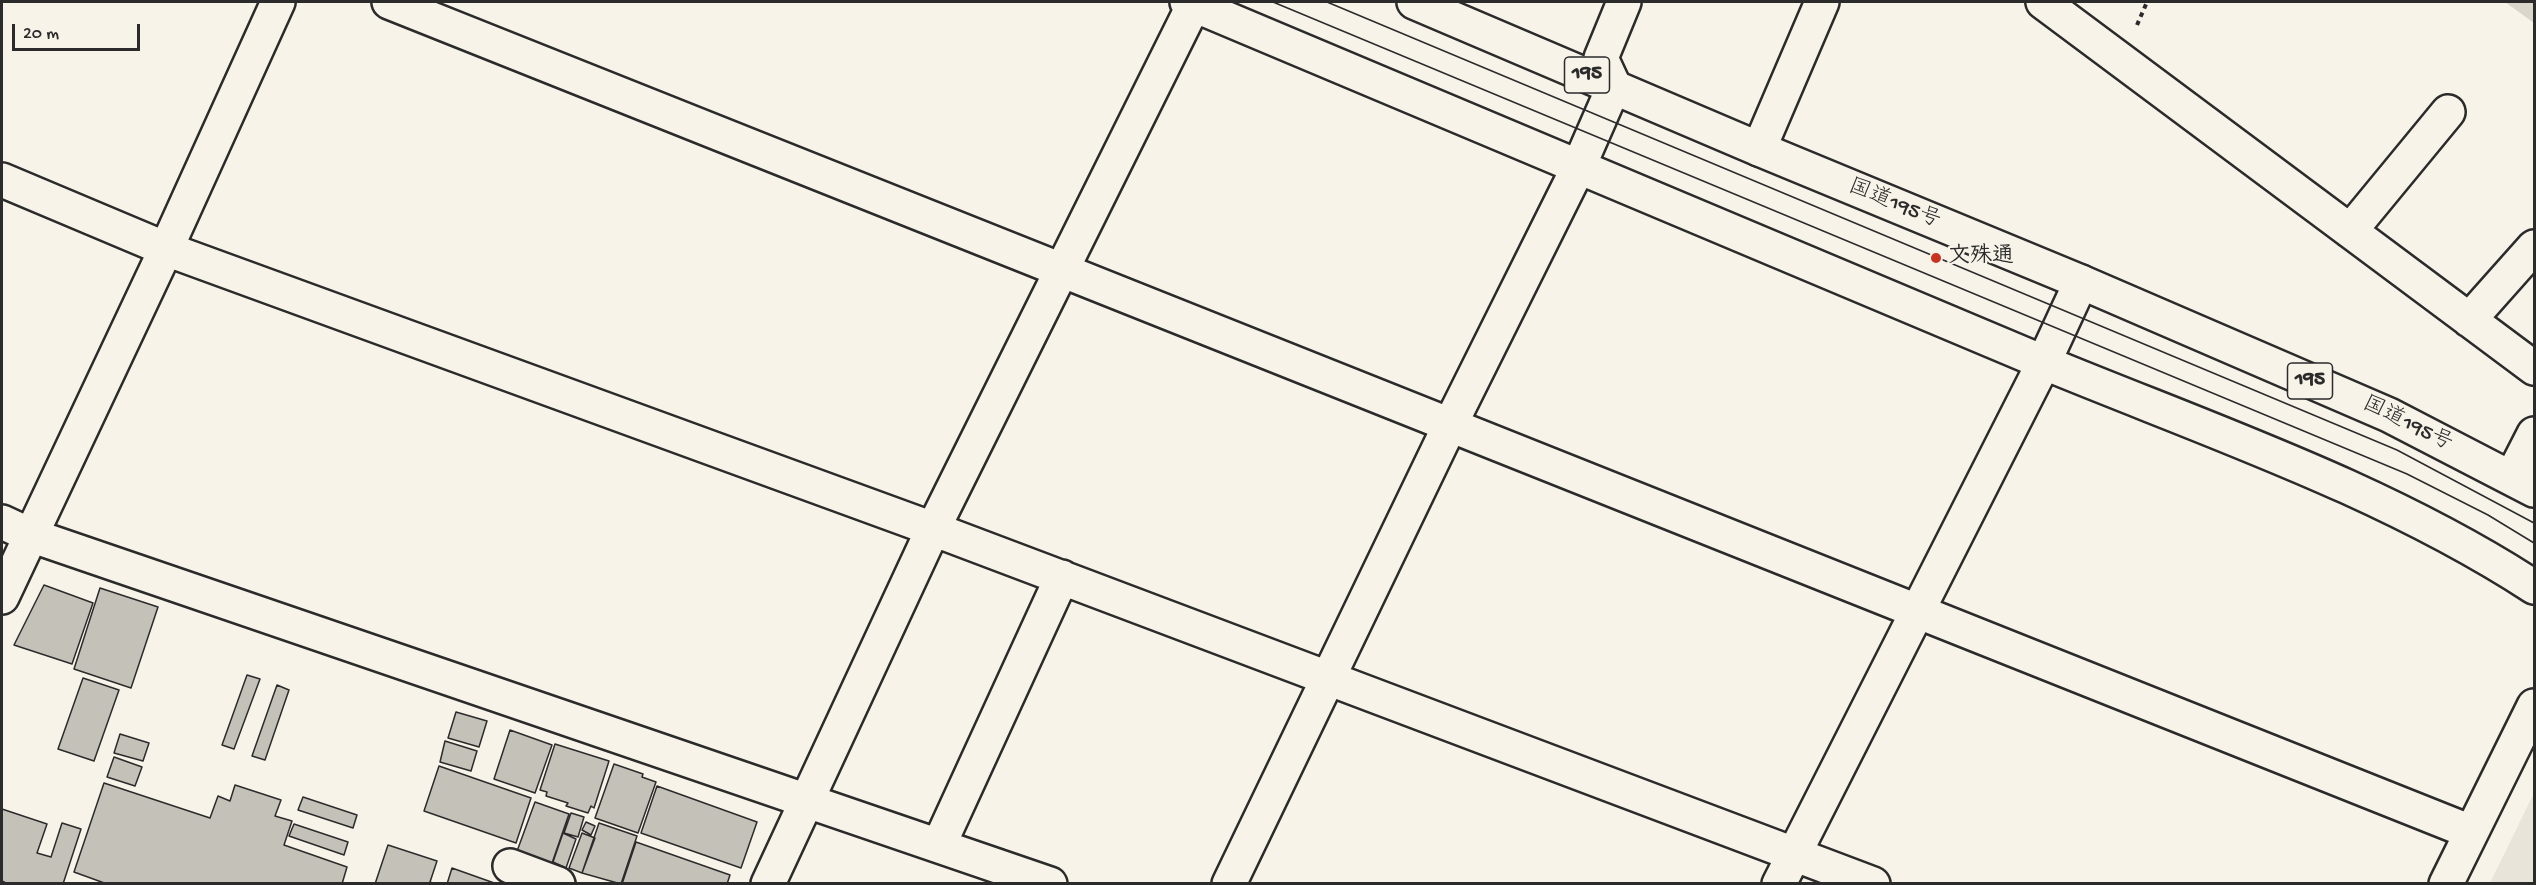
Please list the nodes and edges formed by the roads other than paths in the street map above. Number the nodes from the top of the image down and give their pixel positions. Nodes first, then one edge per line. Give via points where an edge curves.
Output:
1 (278, 2) edge
2 (389, 2) edge
3 (1192, 2) edge
4 (1414, 2) edge
5 (1624, 2) edge
6 (1822, 2) edge
7 (2043, 2) edge
8 (1453, 9) edge
9 (1614, 86) junction
10 (2448, 112) dead end
11 (1759, 149) junction
12 (1579, 166) junction
13 (2, 180) edge
14 (2350, 231) junction
15 (2535, 248) edge
16 (166, 249) junction
17 (1063, 270) junction
18 (2081, 282) junction
19 (2469, 320) junction
20 (2044, 362) junction
21 (2533, 363) edge
22 (1450, 424) junction
23 (2535, 434) edge
24 (2523, 483) edge
25 (16, 528) edge
26 (933, 529) junction
27 (1062, 577) junction
28 (2535, 586) edge
29 (2, 597) edge
30 (1918, 611) junction
31 (1327, 679) junction
32 (2535, 706) edge
33 (807, 800) junction
34 (2471, 832) junction
35 (939, 845) junction
36 (1794, 854) junction
37 (510, 867) dead end
38 (558, 884) edge
39 (768, 884) edge
40 (1050, 884) edge
41 (1229, 884) edge
42 (1779, 884) edge
43 (1873, 884) edge
44 (2446, 884) edge

1 - 16 main road
2 - 17 main road
3 - 12 main road
3 - 17 main road
4 - 8 main road, 国道195号 / 195
5 - 9 main road via 1600,58
6 - 11 main road
7 - 14 main road
8 - 9 main road, 国道195号 / 195
9 - 11 main road, 国道195号 / 195
9 - 12 main road
10 - 14 main road
11 - 18 main road, 国道195号 / 195
12 - 20 main road
12 - 22 main road
13 - 16 main road
14 - 19 main road
15 - 19 main road
16 - 25 main road
16 - 26 main road
17 - 22 main road
17 - 26 main road
18 - 20 main road
18 - 24 main road, 国道195号 / 195 via 2389,415
19 - 21 main road
20 - 28 main road via 2360,492 2486,555
20 - 30 main road
22 - 30 main road
22 - 31 main road
23 - 24 main road
25 - 29 main road
25 - 33 main road
26 - 27 main road
26 - 33 main road
27 - 31 main road
27 - 35 main road
30 - 34 main road
30 - 36 main road
31 - 36 main road
31 - 41 main road
32 - 34 main road
33 - 35 main road
33 - 39 main road
34 - 44 main road
35 - 40 main road
36 - 42 main road
36 - 43 main road
37 - 38 main road

